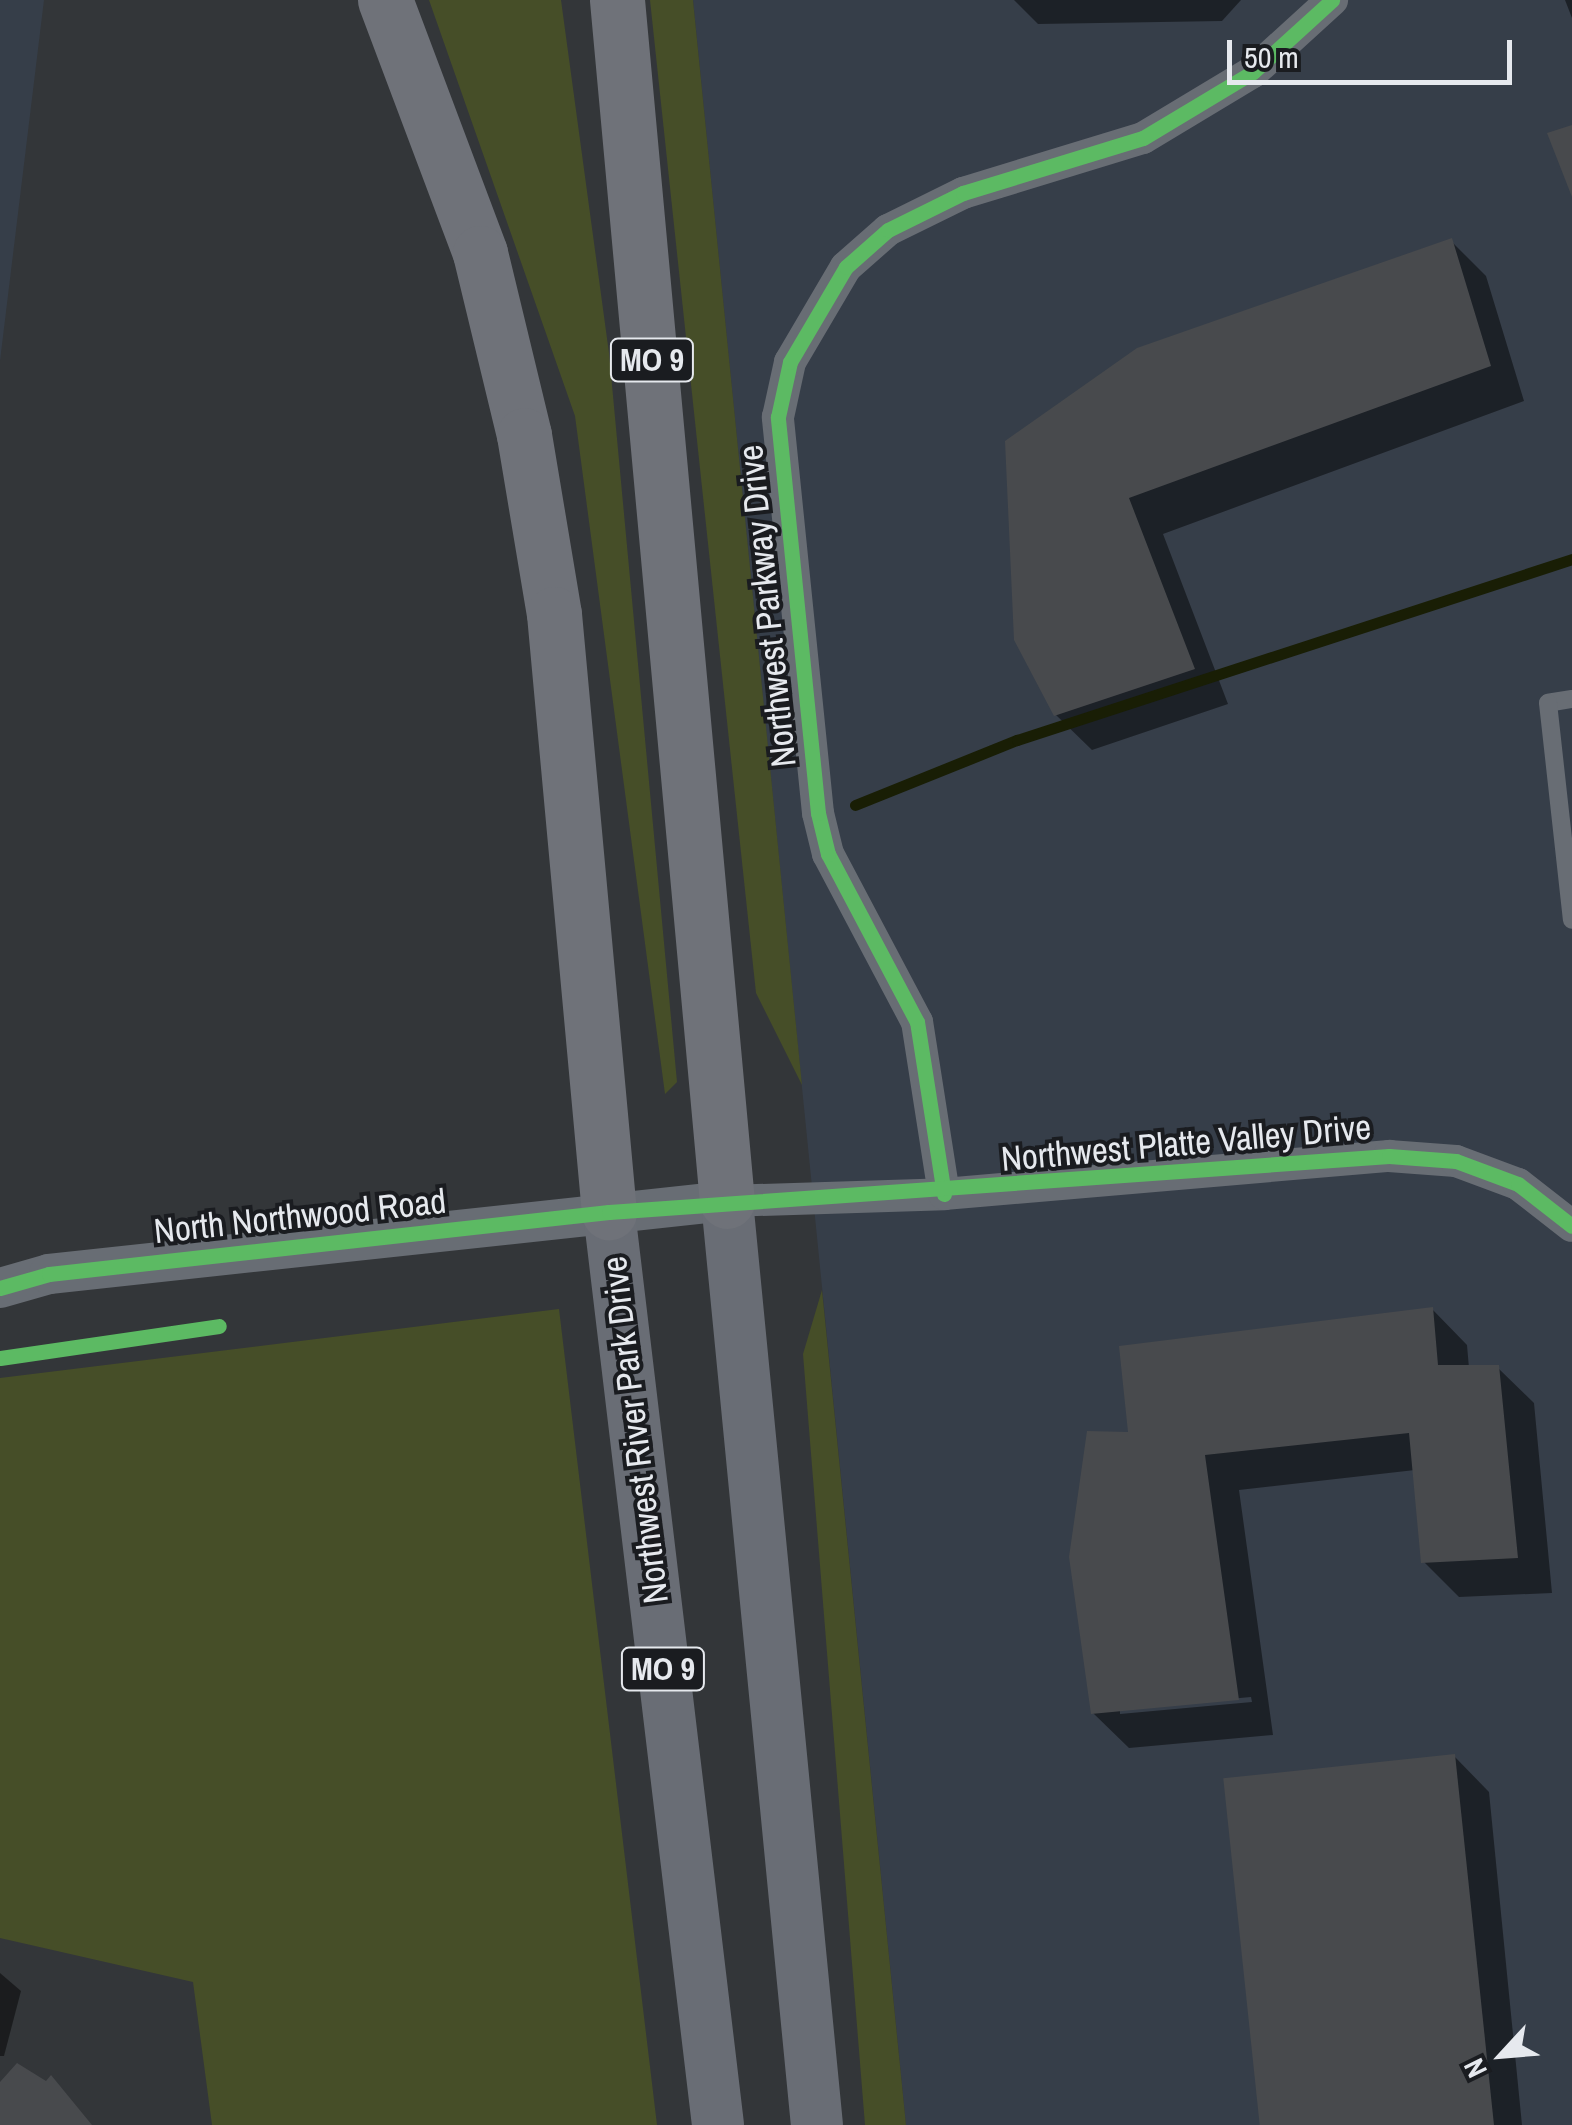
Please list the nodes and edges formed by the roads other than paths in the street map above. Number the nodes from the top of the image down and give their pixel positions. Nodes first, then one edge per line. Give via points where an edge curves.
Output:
1 (385, 0) edge
2 (1332, 0) edge
3 (616, 8) edge
4 (1572, 700) edge
5 (1572, 920) edge
6 (944, 1194) junction
7 (727, 1201) junction
8 (609, 1212) junction
9 (1572, 1226) edge
10 (0, 1288) edge
11 (718, 2125) edge
12 (817, 2125) edge

1 - 8 highway, Northwest River Park Drive / MO 9 via 480,253 554,614
2 - 6 street, Northwest Parkway Drive via 1253,72 1143,138 963,193 888,230 846,267 790,362 778,416 818,813 828,854 917,1022
3 - 7 highway, MO 9 via 686,698
4 - 5 lane via 1548,703
6 - 7 street, Northwest Platte Valley Drive
6 - 9 street, Northwest Platte Valley Drive via 1389,1156 1456,1162 1518,1184
7 - 8 street, North Northwood Road
7 - 12 main road, MO 9
8 - 10 street, North Northwood Road via 49,1274
8 - 11 main road, Northwest River Park Drive / MO 9

